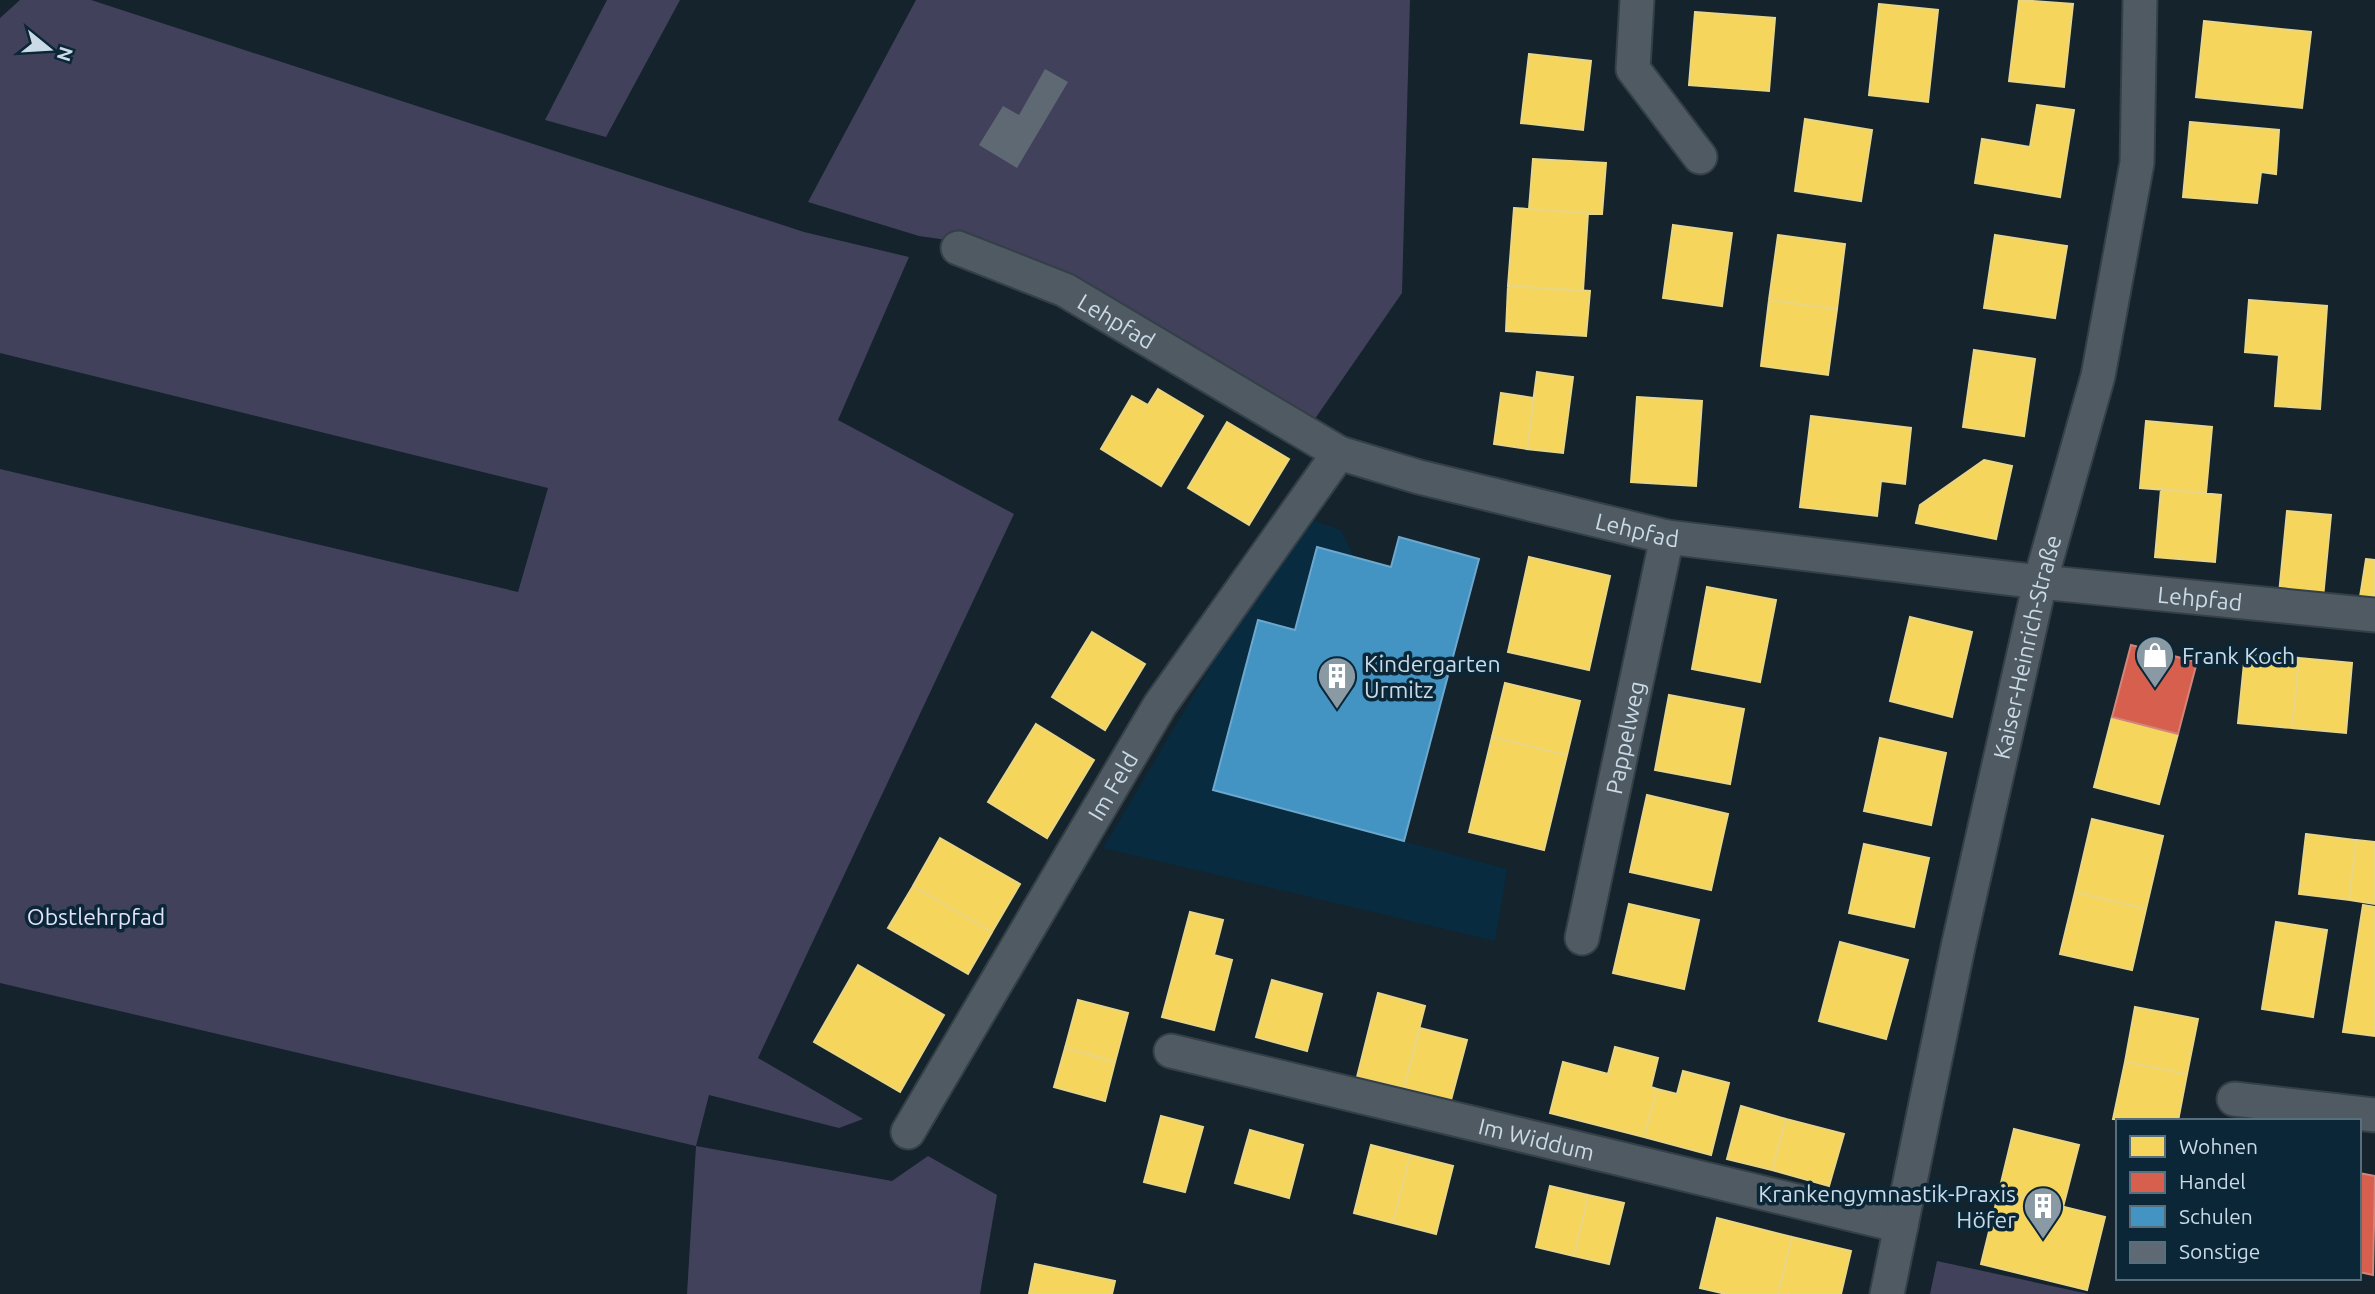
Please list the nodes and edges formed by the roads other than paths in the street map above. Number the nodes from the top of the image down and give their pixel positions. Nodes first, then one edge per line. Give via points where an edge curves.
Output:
1 (1637, 0) edge
2 (2140, 0) edge
3 (1700, 157) dead end
4 (958, 248) dead end
5 (1339, 453) junction
6 (1667, 537) junction
7 (2040, 582) junction
8 (2375, 615) edge
9 (1582, 937) dead end
10 (1171, 1051) dead end
11 (2234, 1099) dead end
12 (2375, 1115) edge
13 (908, 1132) dead end
14 (1901, 1226) junction
15 (1886, 1294) edge

1 - 3 street via 1633,69
2 - 7 street, Kaiser-Heinrich-Straße via 2137,163 2098,376
4 - 5 street, Lehpfad via 1065,290
5 - 6 street, Lehpfad
5 - 13 street, Im Feld via 1160,705
6 - 7 street, Lehpfad
6 - 9 street, Pappelweg
7 - 8 street, Lehpfad
7 - 14 street, Kaiser-Heinrich-Straße
10 - 14 street, Im Widdum
11 - 12 street
14 - 15 street, Kaiser-Heinrich-Straße

